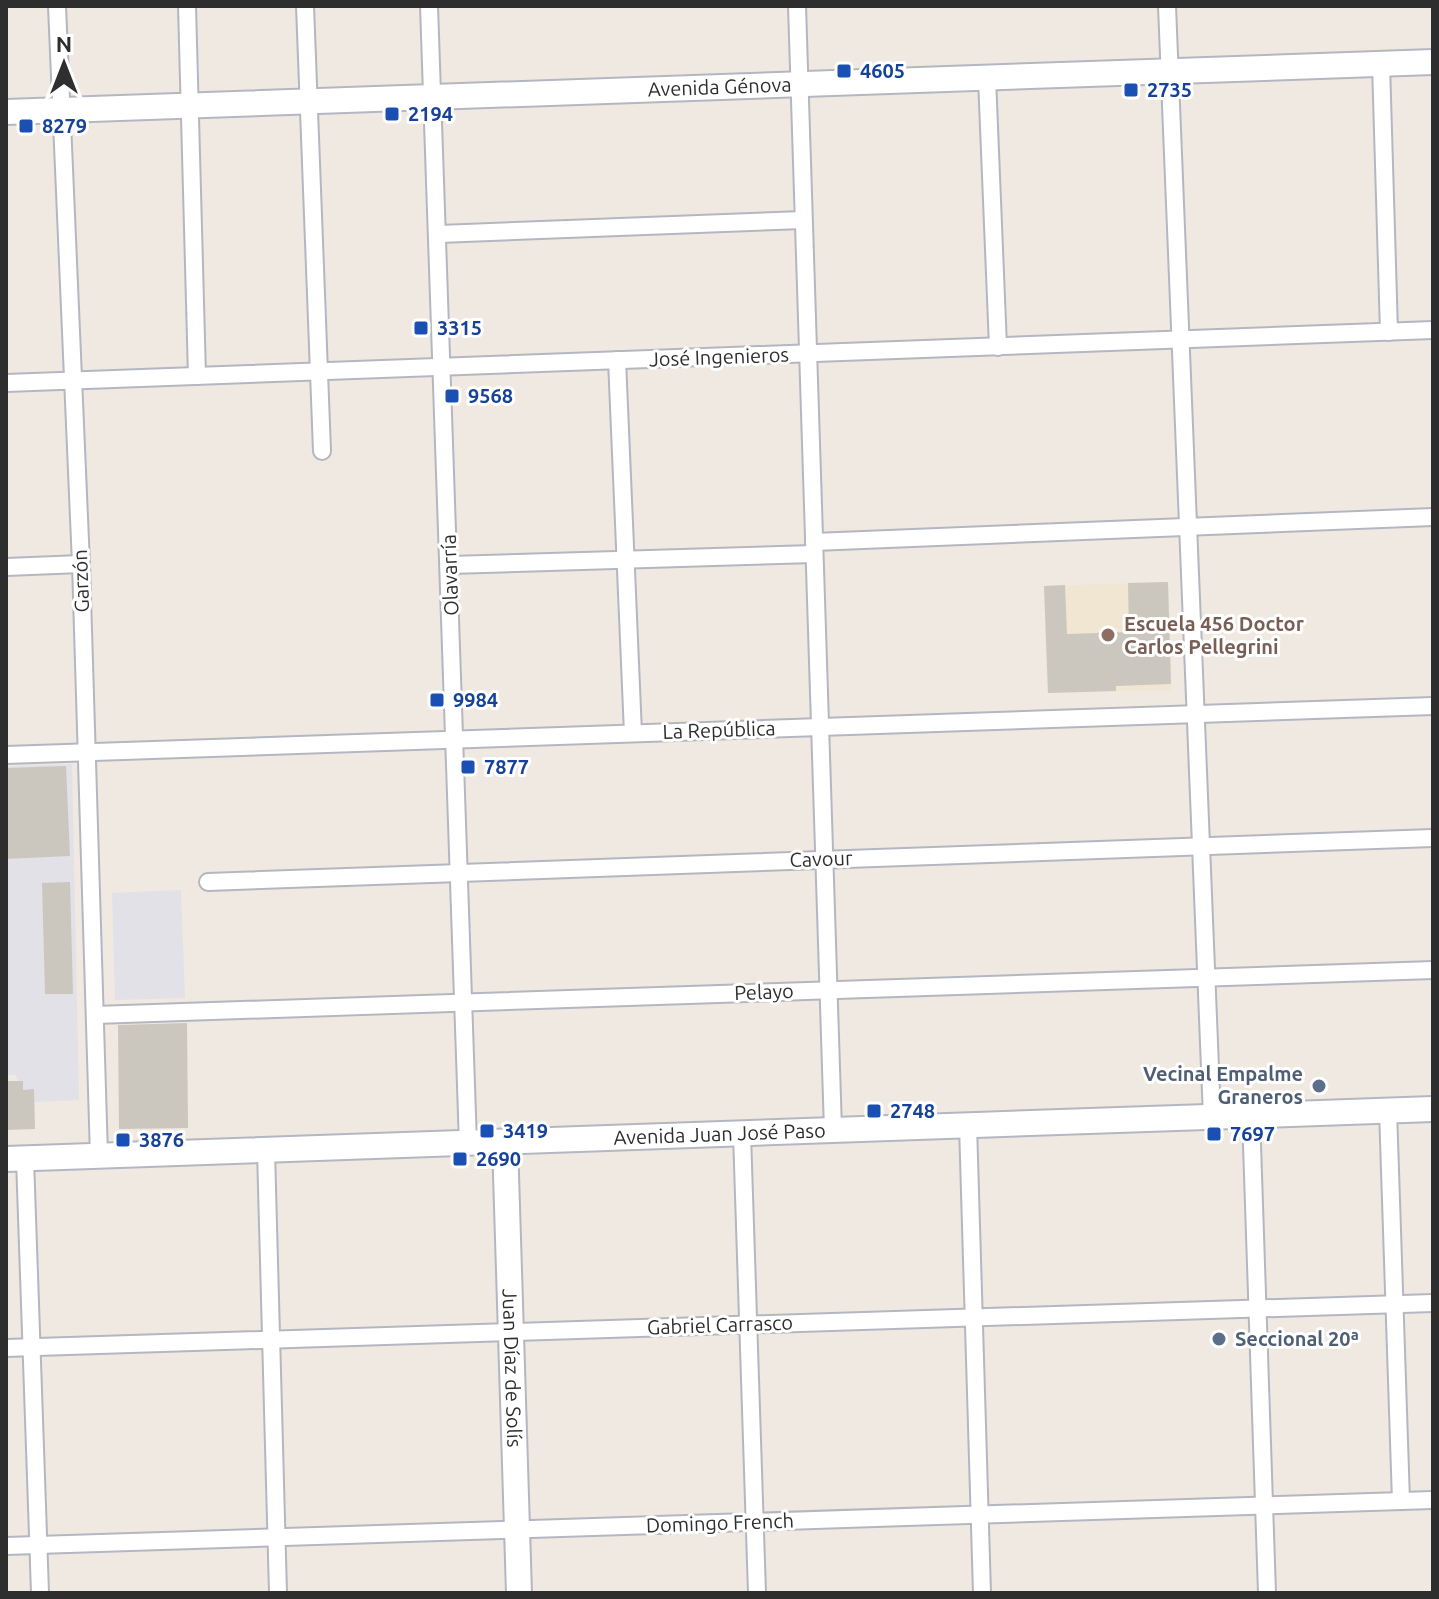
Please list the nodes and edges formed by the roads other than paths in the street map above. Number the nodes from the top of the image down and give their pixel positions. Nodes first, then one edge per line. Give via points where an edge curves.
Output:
1 (57, 6) edge
2 (187, 6) edge
3 (305, 6) edge
4 (429, 6) edge
5 (797, 6) edge
6 (1167, 6) edge
7 (1433, 62) edge
8 (1381, 64) junction
9 (1170, 72) junction
10 (987, 78) junction
11 (799, 84) junction
12 (435, 96) junction
13 (308, 101) junction
14 (191, 105) junction
15 (61, 110) junction
16 (6, 112) edge
17 (803, 220) junction
18 (439, 234) junction
19 (1433, 330) edge
20 (1389, 332) junction
21 (1180, 340) junction
22 (998, 347) junction
23 (808, 353) junction
24 (617, 360) junction
25 (443, 367) junction
26 (320, 371) junction
27 (197, 376) junction
28 (73, 381) junction
29 (6, 383) edge
30 (322, 451) dead end
31 (1433, 517) edge
32 (1188, 527) junction
33 (814, 548) junction
34 (626, 560) junction
35 (81, 564) junction
36 (450, 565) junction
37 (6, 567) edge
38 (1433, 706) edge
39 (1195, 714) junction
40 (820, 727) junction
41 (633, 733) junction
42 (455, 739) junction
43 (87, 752) junction
44 (6, 755) edge
45 (1433, 838) edge
46 (1201, 847) junction
47 (824, 858) junction
48 (459, 873) junction
49 (208, 882) dead end
50 (1433, 970) edge
51 (1206, 979) junction
52 (828, 990) junction
53 (463, 1000) junction
54 (95, 1015) junction
55 (1433, 1109) edge
56 (1388, 1110) junction
57 (1251, 1115) junction
58 (1212, 1117) junction
59 (968, 1125) junction
60 (833, 1130) junction
61 (742, 1134) junction
62 (505, 1142) junction
63 (468, 1144) junction
64 (266, 1151) junction
65 (99, 1156) junction
66 (16, 1159) edge
67 (1433, 1303) edge
68 (1394, 1304) junction
69 (1258, 1309) junction
70 (974, 1318) junction
71 (748, 1324) junction
72 (511, 1332) junction
73 (271, 1339) junction
74 (32, 1347) junction
75 (6, 1348) edge
76 (1433, 1500) edge
77 (1401, 1501) junction
78 (1264, 1506) junction
79 (980, 1515) junction
80 (754, 1522) junction
81 (517, 1530) junction
82 (276, 1537) junction
83 (38, 1545) junction
84 (6, 1546) edge
85 (40, 1593) edge
86 (278, 1593) edge
87 (519, 1593) edge
88 (757, 1593) edge
89 (982, 1593) edge
90 (1267, 1593) edge

1 - 15 street, Garzón
2 - 14 street
3 - 13 street
4 - 12 street, Olavarría
5 - 11 street
6 - 9 street
7 - 8 main road, Avenida Génova
8 - 9 main road, Avenida Génova
8 - 20 street
9 - 10 main road, Avenida Génova
9 - 21 street
10 - 11 main road, Avenida Génova
10 - 22 street
11 - 12 main road, Avenida Génova
11 - 17 street
12 - 13 main road, Avenida Génova
12 - 18 street, Olavarría
13 - 14 main road, Avenida Génova
13 - 26 street
14 - 15 main road, Avenida Génova
14 - 27 street
15 - 16 main road, Avenida Génova
15 - 28 street, Garzón
17 - 18 street
17 - 23 street
18 - 25 street, Olavarría
19 - 20 street, José Ingenieros
20 - 21 street, José Ingenieros
21 - 22 street, José Ingenieros
21 - 32 street
22 - 23 street, José Ingenieros
23 - 24 street, José Ingenieros
23 - 33 street
24 - 25 street, José Ingenieros
24 - 34 street
25 - 26 street, José Ingenieros
25 - 36 street, Olavarría
26 - 27 street, José Ingenieros
26 - 30 street
27 - 28 street, José Ingenieros
28 - 29 street, José Ingenieros
28 - 35 street, Garzón
31 - 32 street
32 - 33 street
32 - 39 street
33 - 34 street
33 - 40 street
34 - 36 street
34 - 41 street
35 - 37 street
35 - 43 street, Garzón
36 - 42 street, Olavarría
38 - 39 street, La República
39 - 40 street, La República
39 - 46 street
40 - 41 street, La República
40 - 47 street
41 - 42 street, La República
42 - 43 street, La República
42 - 48 street, Olavarría
43 - 44 street, La República
43 - 54 street, Garzón
45 - 46 street, Cavour
46 - 47 street, Cavour
46 - 51 street
47 - 48 street, Cavour
47 - 52 street
48 - 49 street, Cavour
48 - 53 street, Olavarría
50 - 51 street, Pelayo
51 - 52 street, Pelayo
51 - 58 street
52 - 53 street, Pelayo
52 - 60 street
53 - 54 street, Pelayo
53 - 63 street, Olavarría
54 - 65 street, Garzón
55 - 56 main road, Avenida Juan José Paso
56 - 57 main road, Avenida Juan José Paso
56 - 68 street
57 - 58 main road, Avenida Juan José Paso
57 - 69 street
58 - 59 main road, Avenida Juan José Paso
59 - 60 main road, Avenida Juan José Paso
59 - 70 street
60 - 61 main road, Avenida Juan José Paso
61 - 62 main road, Avenida Juan José Paso
61 - 71 street
62 - 63 main road, Avenida Juan José Paso
62 - 72 main road, Juan Díaz de Solís
63 - 64 main road, Avenida Juan José Paso
64 - 65 main road, Avenida Juan José Paso
64 - 73 street
65 - 66 main road, Avenida Juan José Paso
66 - 74 street
67 - 68 street, Gabriel Carrasco
68 - 69 street, Gabriel Carrasco
68 - 77 street
69 - 70 street, Gabriel Carrasco
69 - 78 street
70 - 71 street, Gabriel Carrasco
70 - 79 street
71 - 72 street, Gabriel Carrasco
71 - 80 street
72 - 73 street, Gabriel Carrasco
72 - 81 main road, Juan Díaz de Solís
73 - 74 street, Gabriel Carrasco
73 - 82 street
74 - 75 street, Gabriel Carrasco
74 - 83 street
76 - 77 street, Domingo French
77 - 78 street, Domingo French
78 - 79 street, Domingo French
78 - 90 street
79 - 80 street, Domingo French
79 - 89 street
80 - 81 street, Domingo French
80 - 88 street
81 - 82 street, Domingo French
81 - 87 main road, Juan Díaz de Solís
82 - 83 street, Domingo French
82 - 86 street
83 - 84 street, Domingo French
83 - 85 street

